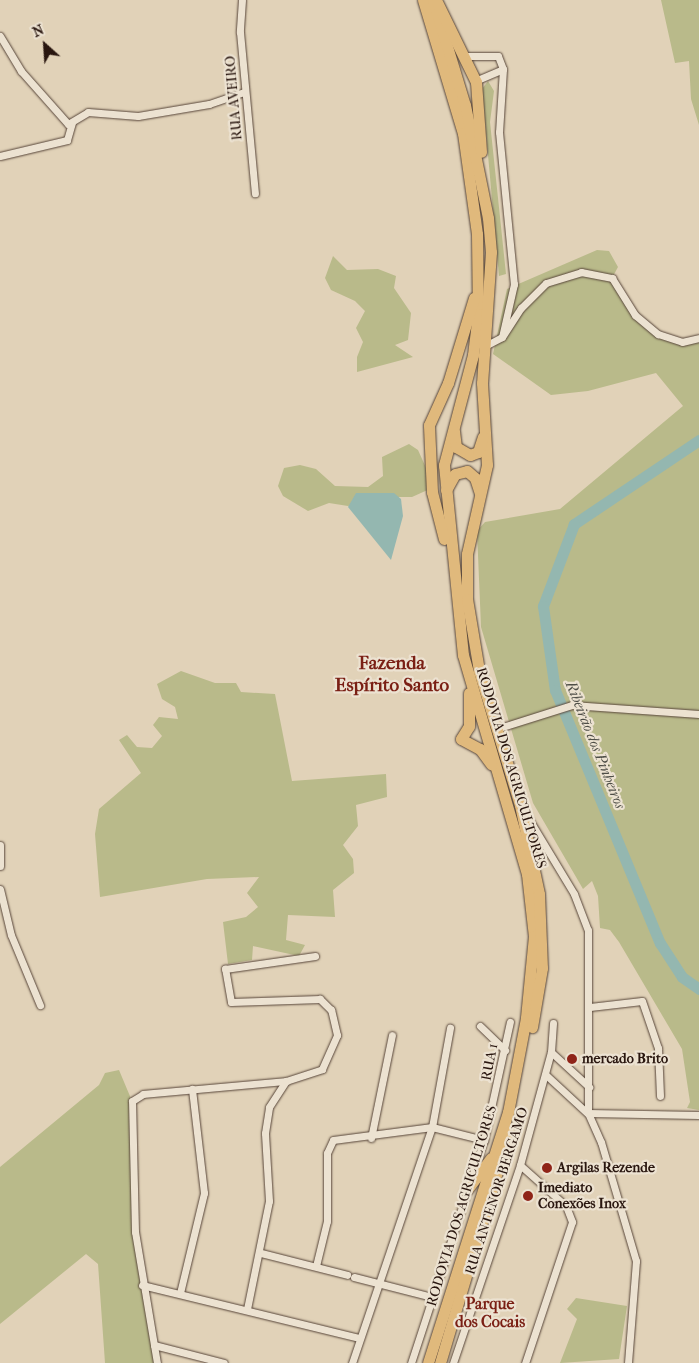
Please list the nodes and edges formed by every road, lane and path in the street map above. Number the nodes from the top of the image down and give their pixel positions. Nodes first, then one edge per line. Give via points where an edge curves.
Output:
1 (242, 0) edge
2 (423, 0) edge
3 (434, 0) edge
4 (0, 36) edge
5 (466, 56) junction
6 (502, 70) junction
7 (476, 81) junction
8 (244, 92) junction
9 (72, 123) junction
10 (0, 156) edge
11 (481, 171) junction
12 (255, 193) dead end
13 (476, 282) junction
14 (502, 337) junction
15 (699, 338) edge
16 (485, 346) junction
17 (458, 404) junction
18 (486, 420) junction
19 (445, 493) junction
20 (480, 493) junction
21 (456, 588) junction
22 (470, 684) junction
23 (699, 714) edge
24 (496, 728) junction
25 (497, 772) junction
26 (520, 805) junction
27 (0, 845) edge
28 (0, 866) edge
29 (0, 889) edge
30 (315, 956) dead end
31 (40, 1005) dead end
32 (590, 1007) junction
33 (510, 1022) dead end
34 (553, 1023) dead end
35 (480, 1026) dead end
36 (450, 1028) dead end
37 (392, 1035) dead end
38 (505, 1050) junction
39 (551, 1052) junction
40 (590, 1072) junction
41 (546, 1075) junction
42 (577, 1075) junction
43 (286, 1081) junction
44 (589, 1087) junction
45 (192, 1089) junction
46 (660, 1096) dead end
47 (588, 1113) junction
48 (699, 1115) edge
49 (432, 1127) junction
50 (371, 1138) junction
51 (484, 1140) junction
52 (495, 1152) junction
53 (520, 1165) junction
54 (466, 1191) junction
55 (261, 1253) junction
56 (316, 1266) junction
57 (376, 1284) junction
58 (142, 1285) junction
59 (180, 1293) junction
60 (432, 1297) junction
61 (247, 1309) junction
62 (360, 1338) junction
63 (154, 1345) junction
64 (157, 1363) edge
65 (224, 1363) edge
66 (352, 1363) edge
67 (411, 1363) edge
68 (428, 1363) edge
69 (440, 1363) edge
70 (453, 1363) edge
71 (525, 1363) edge
72 (628, 1363) edge

1 - 8 street, RUA AVEIRO
2 - 13 main road, RODOVIA DOS AGRICULTORES via 463,133 477,234
3 - 5 main road
3 - 11 main road, RODOVIA DOS AGRICULTORES
4 - 9 street via 22,71 62,120
5 - 6 street via 498,56
5 - 7 main road
6 - 7 street
6 - 14 street via 499,132 514,284
7 - 11 main road
8 - 9 street via 209,104 138,116 88,112
8 - 12 street, RUA AVEIRO
9 - 10 street via 67,140
11 - 16 main road, RODOVIA DOS AGRICULTORES via 491,252
13 - 17 main road, RODOVIA DOS AGRICULTORES via 472,356
13 - 21 main road via 453,370 429,425 427,442 432,492
14 - 15 street via 532,295 560,276 581,272 612,278 634,315 658,334 682,342
14 - 16 street
16 - 18 main road, RODOVIA DOS AGRICULTORES
17 - 18 main road via 453,436 461,453 478,452
17 - 19 main road, RODOVIA DOS AGRICULTORES via 445,456
18 - 20 main road, RODOVIA DOS AGRICULTORES via 488,465
19 - 20 main road via 460,471 475,478
19 - 21 main road, RODOVIA DOS AGRICULTORES
20 - 24 main road, RODOVIA DOS AGRICULTORES via 467,554 467,599 480,672
21 - 22 main road, RODOVIA DOS AGRICULTORES
22 - 25 main road, RODOVIA DOS AGRICULTORES
22 - 25 main road via 469,726 461,739 480,749
23 - 24 street via 572,705
24 - 26 main road, RODOVIA DOS AGRICULTORES
25 - 52 main road, RODOVIA DOS AGRICULTORES via 527,874 534,936 526,1018
26 - 32 street via 583,916 591,955
26 - 69 main road, RODOVIA DOS AGRICULTORES via 542,919 537,1004 497,1176
27 - 28 street
29 - 31 street via 11,935
30 - 43 street via 228,966 228,994 235,1004 320,999 336,1026 334,1046 317,1073
32 - 40 street
32 - 46 street via 642,1001 658,1048
33 - 38 street, RUA 1
34 - 39 street, RUA ANTENOR BERGAMO
35 - 38 street
36 - 49 street
37 - 50 street
38 - 51 street, RUA 1
39 - 41 street, RUA ANTENOR BERGAMO
39 - 42 street
40 - 42 street
40 - 44 street
41 - 47 street
41 - 53 street, RUA ANTENOR BERGAMO
42 - 44 street
43 - 45 street
43 - 55 street via 265,1120 269,1201
44 - 47 street
45 - 58 street via 143,1094 129,1109
45 - 59 street via 204,1193
47 - 48 street
47 - 72 street via 630,1237 636,1277
49 - 50 street
49 - 51 street
49 - 57 street
50 - 56 street via 340,1136 328,1145 329,1203
51 - 54 street, RUA 1
52 - 54 main road
52 - 68 main road, RODOVIA DOS AGRICULTORES
53 - 70 street, RUA ANTENOR BERGAMO
53 - 71 street via 566,1206 572,1222
54 - 60 street, RUA 1
55 - 56 street
55 - 61 street
56 - 57 street
57 - 60 street
57 - 62 street
58 - 59 street
58 - 63 street
59 - 61 street
60 - 67 street, RUA 1
61 - 62 street
62 - 66 street
63 - 64 street
63 - 65 street

